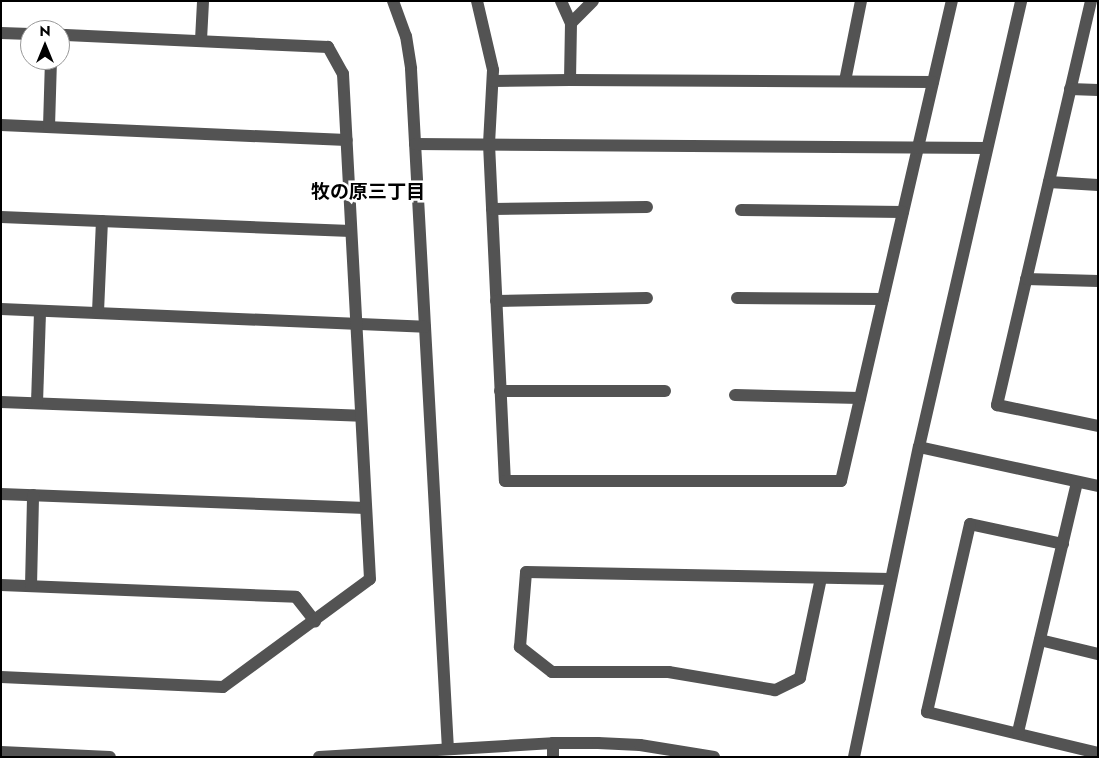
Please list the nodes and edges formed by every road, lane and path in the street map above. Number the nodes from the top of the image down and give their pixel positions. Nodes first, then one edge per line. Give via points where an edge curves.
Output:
1 (203, 1) edge
2 (393, 1) edge
3 (477, 1) edge
4 (561, 1) edge
5 (593, 1) edge
6 (861, 1) edge
7 (952, 1) edge
8 (1020, 1) edge
9 (1090, 1) edge
10 (571, 23) junction
11 (1, 33) edge
12 (20, 34) edge
13 (70, 35) edge
14 (201, 40) junction
15 (51, 70) edge
16 (570, 80) junction
17 (493, 81) junction
18 (845, 81) junction
19 (933, 82) junction
20 (1070, 89) junction
21 (1098, 90) edge
22 (1, 125) edge
23 (49, 127) junction
24 (347, 140) junction
25 (415, 144) junction
26 (489, 144) junction
27 (918, 148) junction
28 (987, 148) junction
29 (1049, 182) junction
30 (1098, 185) edge
31 (647, 207) dead end
32 (492, 209) junction
33 (741, 210) dead end
34 (903, 212) junction
35 (1, 217) edge
36 (102, 221) junction
37 (351, 231) junction
38 (1026, 279) junction
39 (1098, 281) edge
40 (647, 298) dead end
41 (737, 298) dead end
42 (883, 299) junction
43 (496, 301) junction
44 (1, 309) edge
45 (40, 311) junction
46 (98, 312) junction
47 (357, 324) junction
48 (425, 327) junction
49 (500, 391) junction
50 (665, 391) dead end
51 (735, 395) dead end
52 (860, 398) junction
53 (1, 402) edge
54 (37, 403) junction
55 (361, 416) junction
56 (1098, 426) edge
57 (919, 447) junction
58 (1077, 482) junction
59 (1098, 486) edge
60 (1, 494) edge
61 (33, 495) junction
62 (366, 508) junction
63 (1062, 544) junction
64 (821, 578) junction
65 (891, 580) junction
66 (1, 585) edge
67 (31, 586) junction
68 (315, 621) junction
69 (1040, 640) junction
70 (1098, 654) edge
71 (1, 677) edge
72 (1018, 732) junction
73 (553, 743) junction
74 (448, 749) junction
75 (1, 752) edge
76 (1098, 753) edge
77 (110, 757) edge
78 (319, 757) edge
79 (553, 757) edge
80 (714, 757) edge
81 (854, 757) edge

1 - 14 street
2 - 25 street via 406,36
3 - 17 street
4 - 10 street
5 - 10 street
6 - 18 street
7 - 19 street
8 - 28 street
9 - 20 street
10 - 16 street
11 - 12 street
13 - 14 street
14 - 24 street via 328,47 343,74
15 - 23 street
16 - 17 street
16 - 18 street
17 - 26 street
18 - 19 street
19 - 27 street
20 - 21 street
20 - 29 street
22 - 23 street
23 - 24 street
24 - 37 street
25 - 26 street
25 - 48 street
26 - 27 street
26 - 32 street
27 - 28 street
27 - 34 street
28 - 57 street
29 - 30 street
29 - 38 street
31 - 32 street
32 - 43 street
33 - 34 street
34 - 42 street
35 - 36 street
36 - 37 street
36 - 46 street
37 - 47 street
38 - 39 street
38 - 56 street via 997,405
40 - 43 street
41 - 42 street
42 - 52 street
43 - 49 street
44 - 45 street
45 - 46 street
45 - 54 street
46 - 47 street
47 - 48 street
47 - 55 street
48 - 74 street
49 - 50 street
49 - 52 street via 505,481 841,481
51 - 52 street
53 - 54 street
54 - 55 street
55 - 62 street
57 - 58 street
57 - 65 street
58 - 59 street
58 - 63 street
60 - 61 street
61 - 62 street
61 - 67 street
62 - 68 street via 370,580
63 - 69 street
63 - 72 street via 970,524 927,712
64 - 64 street via 526,572 520,647 552,672 668,672 775,690 800,678
64 - 65 street
65 - 81 street
66 - 67 street
67 - 68 street via 296,597
68 - 71 street via 223,687
69 - 70 street
69 - 72 street
72 - 76 street
73 - 74 street
73 - 79 street
73 - 80 street via 640,745
74 - 78 street
75 - 77 street

